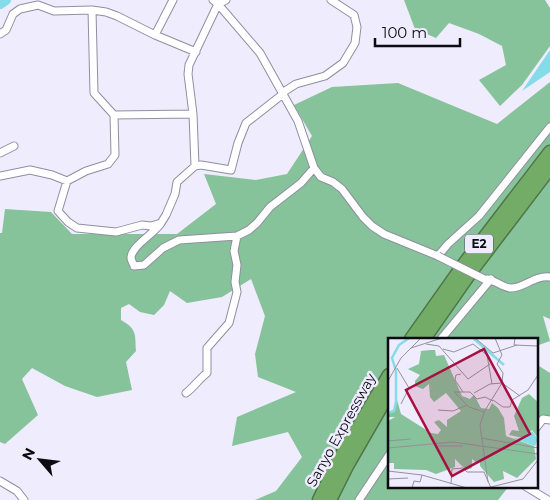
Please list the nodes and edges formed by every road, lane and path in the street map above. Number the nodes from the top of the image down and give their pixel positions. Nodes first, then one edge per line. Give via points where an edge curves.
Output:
1 (173, 0) edge
2 (226, 0) edge
3 (331, 0) edge
4 (215, 2) edge
5 (92, 10) junction
6 (0, 34) edge
7 (156, 35) junction
8 (196, 52) junction
9 (282, 93) junction
10 (114, 114) junction
11 (193, 114) junction
12 (550, 127) edge
13 (14, 146) dead end
14 (550, 152) edge
15 (0, 153) edge
16 (195, 166) junction
17 (314, 168) junction
18 (550, 168) edge
19 (0, 176) edge
20 (67, 181) junction
21 (161, 223) junction
22 (237, 236) junction
23 (438, 256) junction
24 (550, 277) edge
25 (487, 279) junction
26 (412, 338) edge
27 (425, 338) edge
28 (442, 338) edge
29 (388, 377) edge
30 (186, 392) dead end
31 (388, 395) edge
32 (550, 420) edge
33 (538, 426) edge
34 (388, 456) edge
35 (0, 481) edge
36 (528, 488) edge
37 (24, 500) edge
38 (319, 500) edge
39 (330, 500) edge
40 (359, 500) edge
41 (548, 500) edge

1 - 7 street
2 - 4 street
3 - 9 street via 354,15 357,27 355,43 343,63 325,76 296,84
4 - 8 street
4 - 9 street via 260,53
5 - 6 street via 54,12 38,5 29,7 13,14 6,30
5 - 7 street via 117,16
5 - 10 street via 94,93
7 - 8 street
8 - 11 street via 188,74
9 - 16 street via 246,122 231,170
9 - 17 street via 298,122
10 - 11 street
10 - 20 street via 115,155 108,164 86,170
11 - 16 street
12 - 23 street via 479,216
13 - 15 street
14 - 26 highway, E2
16 - 21 street via 178,182
17 - 22 street via 257,223
17 - 23 street via 321,177 342,190 372,226
18 - 27 highway, E2
19 - 20 street via 30,170
20 - 21 street via 58,211 77,228 116,232
21 - 22 street via 133,252 134,266 144,265 163,248 179,240
22 - 30 street via 234,251 237,292 228,323 207,348 207,373
23 - 25 street, bridge
24 - 25 street via 539,277 508,288
25 - 28 street
29 - 38 highway, Sanyo Expressway
31 - 39 highway, Sanyo Expressway
32 - 33 street via 543,420
34 - 40 street
35 - 37 street via 17,491
36 - 41 street

